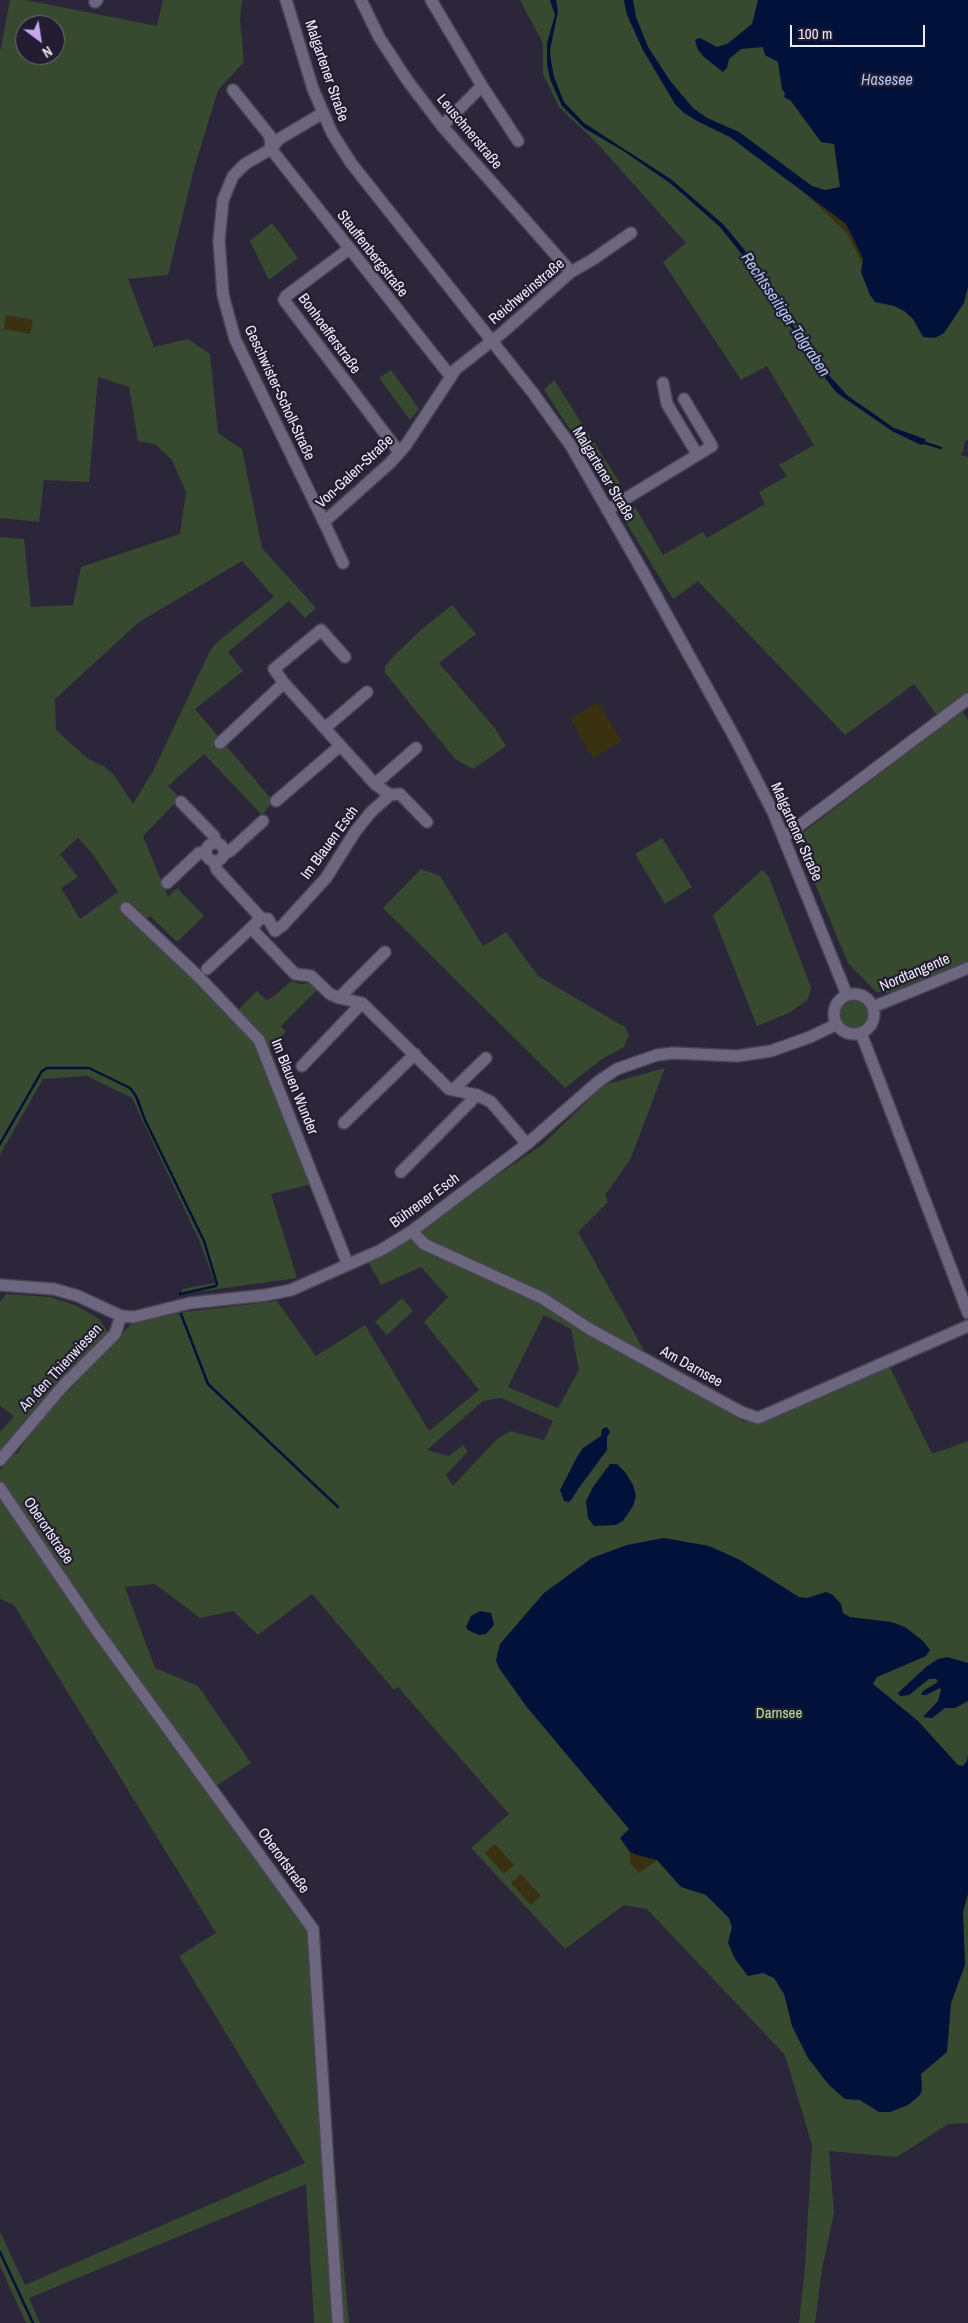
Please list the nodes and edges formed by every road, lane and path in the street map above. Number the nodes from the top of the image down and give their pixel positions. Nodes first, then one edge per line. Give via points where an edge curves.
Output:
1 (286, 0) edge
2 (361, 0) edge
3 (431, 0) edge
4 (482, 86) junction
5 (232, 90) dead end
6 (323, 113) junction
7 (442, 126) junction
8 (518, 141) dead end
9 (271, 148) junction
10 (631, 233) dead end
11 (349, 249) junction
12 (571, 272) junction
13 (492, 341) junction
14 (451, 377) junction
15 (663, 383) dead end
16 (684, 399) dead end
17 (400, 452) junction
18 (697, 454) junction
19 (608, 510) junction
20 (324, 522) junction
21 (343, 563) dead end
22 (344, 657) dead end
23 (284, 683) junction
24 (367, 692) dead end
25 (965, 701) edge
26 (325, 728) junction
27 (220, 743) dead end
28 (340, 746) junction
29 (416, 748) dead end
30 (375, 784) junction
31 (390, 795) junction
32 (276, 801) dead end
33 (181, 802) dead end
34 (263, 820) dead end
35 (427, 822) dead end
36 (784, 837) junction
37 (216, 843) junction
38 (205, 852) junction
39 (224, 854) junction
40 (214, 862) junction
41 (167, 883) dead end
42 (126, 908) dead end
43 (261, 918) junction
44 (251, 928) junction
45 (275, 931) junction
46 (266, 943) junction
47 (385, 952) dead end
48 (968, 968) edge
49 (206, 969) dead end
50 (847, 995) junction
51 (339, 998) junction
52 (362, 1003) junction
53 (873, 1007) junction
54 (837, 1024) junction
55 (861, 1033) junction
56 (415, 1054) junction
57 (486, 1058) dead end
58 (302, 1066) dead end
59 (455, 1088) junction
60 (477, 1095) junction
61 (344, 1123) dead end
62 (527, 1144) junction
63 (401, 1172) dead end
64 (412, 1231) junction
65 (348, 1265) junction
66 (0, 1285) edge
67 (968, 1313) edge
68 (121, 1316) junction
69 (968, 1326) edge
70 (0, 1460) edge
71 (0, 1488) edge
72 (338, 2323) edge

1 - 6 street, Malgartener Straße
2 - 7 street, Leuschnerstraße via 379,37
3 - 4 street
4 - 7 street
4 - 8 street
5 - 9 street, Stauffenbergstraße via 270,136
6 - 9 street, Geschwister-Scholl-Straße via 279,139
6 - 13 street, Malgartener Straße via 351,163
7 - 12 street, Leuschnerstraße
9 - 11 street, Stauffenbergstraße
9 - 20 street, Geschwister-Scholl-Straße via 245,164 233,176 223,200 219,241 223,295 235,339
10 - 12 street, Reichweinstraße
11 - 14 street, Stauffenbergstraße
11 - 17 street, Bonhoefferstraße via 284,300
12 - 13 street, Reichweinstraße
13 - 14 street, Von-Galen-Straße via 456,369
13 - 19 street, Malgartener Straße via 571,446
14 - 17 street, Von-Galen-Straße
15 - 18 street via 667,404
16 - 18 street via 712,446
17 - 20 street, Von-Galen-Straße
18 - 19 street
19 - 36 street, Malgartener Straße via 736,740
20 - 21 street, Von-Galen-Straße
22 - 23 street via 321,630 274,669
23 - 26 street
23 - 27 street
24 - 26 street
25 - 36 street
26 - 28 street
28 - 30 street
28 - 32 street
29 - 30 street
30 - 31 street
31 - 35 street via 400,794
31 - 45 street, Im Blauen Esch via 355,832 326,878
33 - 37 street via 214,836
34 - 39 street
36 - 50 street, Malgartener Straße
37 - 38 street via 209,845
37 - 39 street via 223,848
38 - 40 street
38 - 41 street via 199,853
39 - 40 street
40 - 43 street via 217,870
42 - 65 street, Im Blauen Wunder via 259,1040
43 - 44 street
43 - 45 street via 268,919
44 - 46 street
44 - 49 street
45 - 46 street, Im Blauen Esch
46 - 51 street via 295,974 311,976
47 - 51 street
48 - 53 street, Nordtangente
50 - 53 street via 862,996
50 - 54 street via 835,1008
51 - 52 street
52 - 56 street
52 - 58 street
53 - 55 street via 873,1019
54 - 55 street via 848,1033
54 - 62 street, Bührener Esch via 771,1051 737,1056 673,1053 636,1061 599,1081
55 - 67 street
56 - 59 street via 448,1088
56 - 61 street
57 - 59 street
59 - 60 street
60 - 62 street via 491,1102
60 - 63 street
62 - 64 street, Bührener Esch
64 - 65 street, Bührener Esch
64 - 69 street, Am Darnsee via 424,1244 542,1298 588,1328 741,1412 758,1418
65 - 68 street, Bührener Esch via 291,1290 266,1296 190,1303 143,1315
66 - 68 street, Bührener Esch via 54,1289
68 - 70 street, An den Thienwiesen via 115,1334 63,1386
71 - 72 street, Oberortstraße via 95,1628 314,1928

